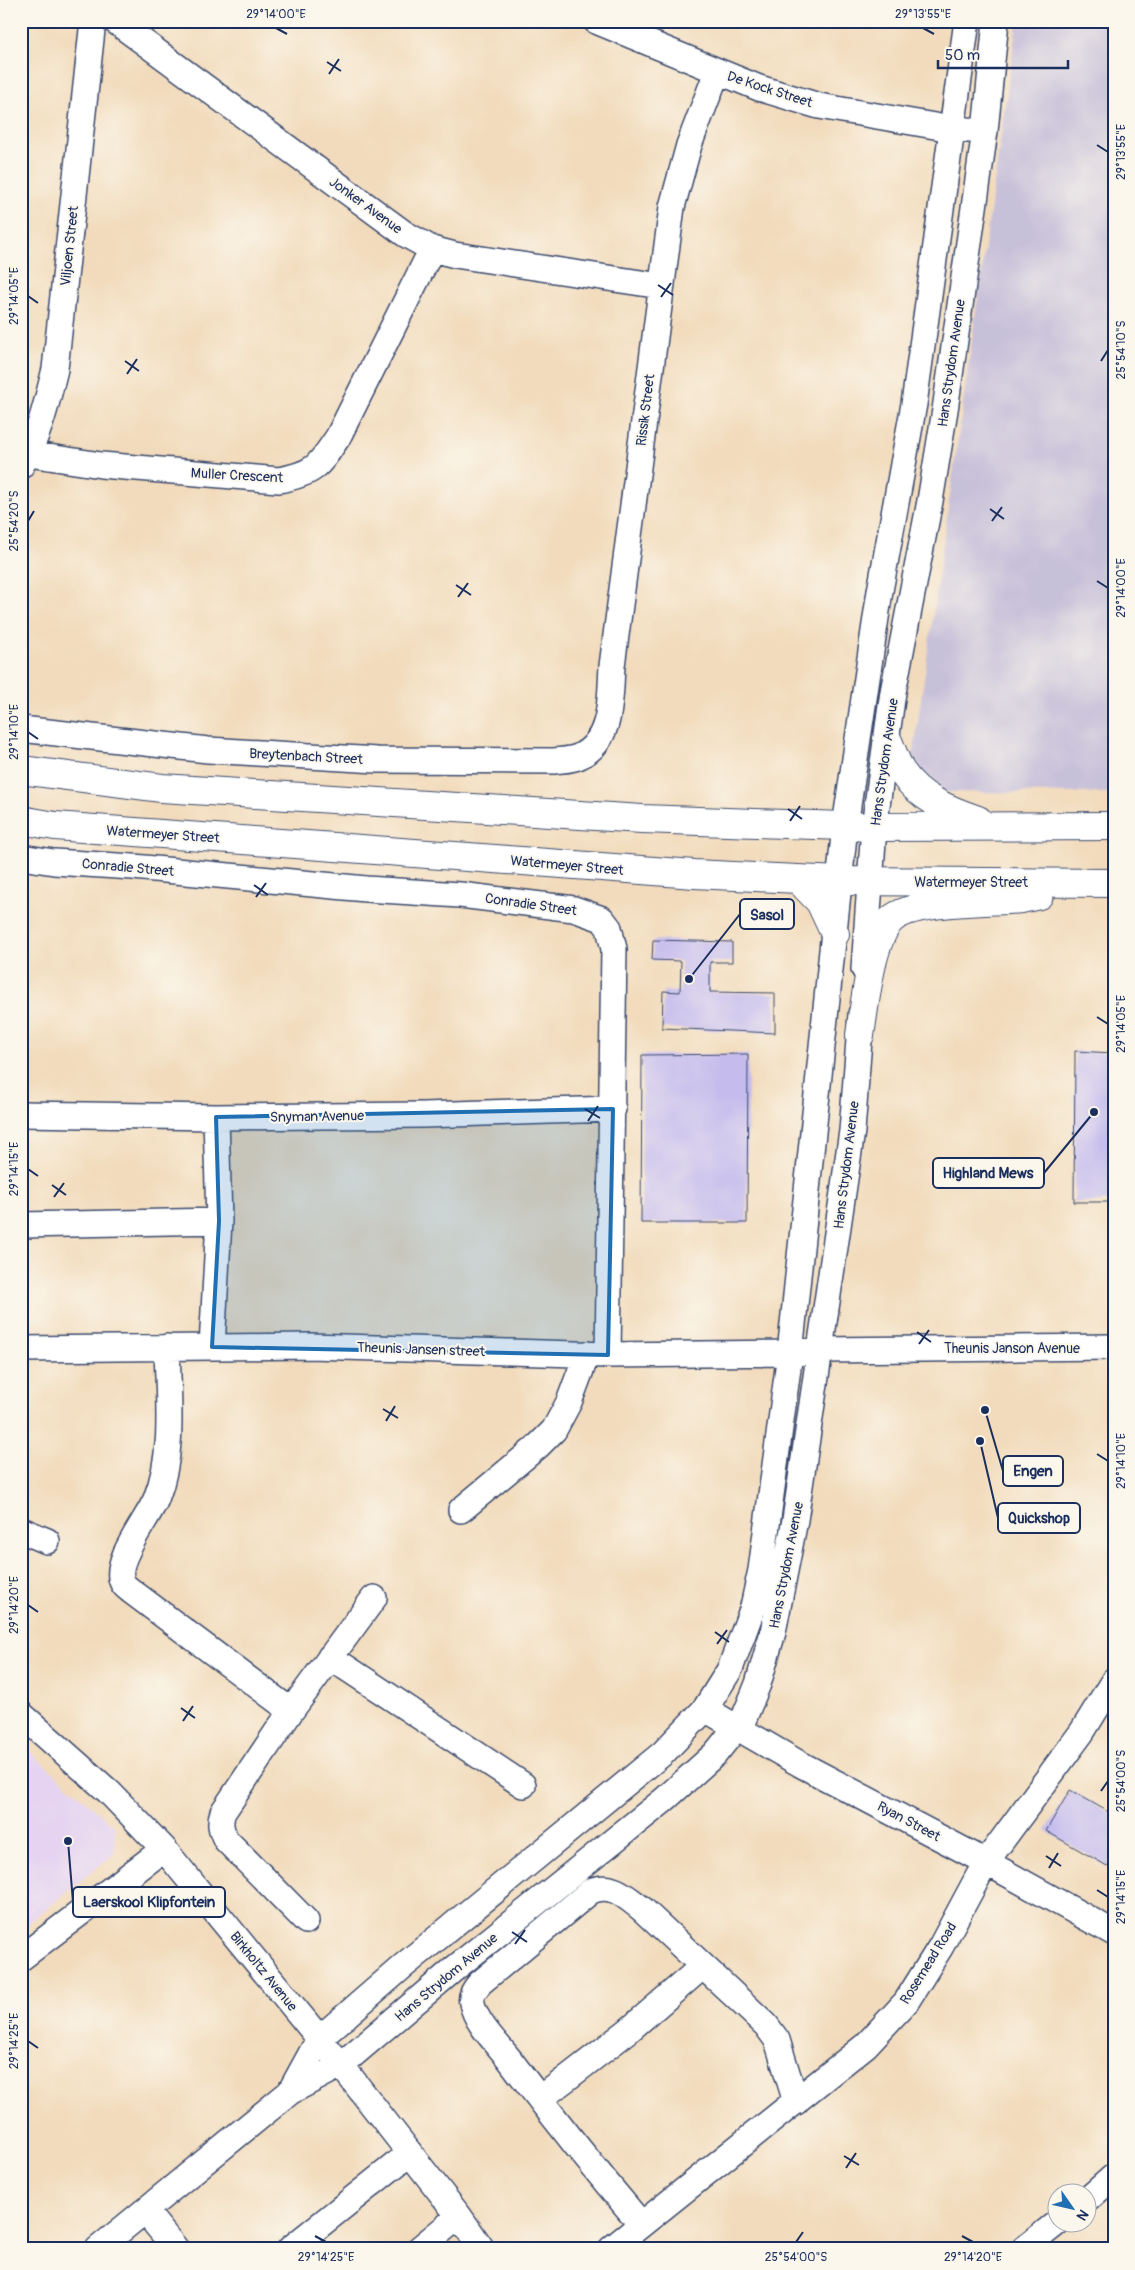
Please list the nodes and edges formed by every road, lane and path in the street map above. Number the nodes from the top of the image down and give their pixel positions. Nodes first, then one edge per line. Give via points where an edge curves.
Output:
1 (93, 21) edge
2 (115, 21) edge
3 (596, 21) edge
4 (967, 21) edge
5 (996, 21) edge
6 (717, 72) junction
7 (952, 129) junction
8 (985, 131) junction
9 (432, 249) junction
10 (661, 286) junction
11 (25, 460) edge
12 (21, 729) edge
13 (887, 738) junction
14 (591, 750) joint
15 (21, 770) edge
16 (21, 820) edge
17 (845, 826) junction
18 (995, 826) junction
19 (1114, 826) edge
20 (874, 827) junction
21 (21, 857) edge
22 (798, 879) junction
23 (840, 881) junction
24 (871, 881) junction
25 (1106, 882) edge
26 (835, 934) junction
27 (860, 1035) junction
28 (613, 1109) junction
29 (21, 1114) edge
30 (216, 1117) junction
31 (219, 1221) junction
32 (21, 1225) edge
33 (167, 1347) junction
34 (212, 1347) junction
35 (1114, 1347) edge
36 (21, 1349) edge
37 (821, 1350) junction
38 (790, 1353) junction
39 (598, 1354) junction
40 (461, 1510) dead end
41 (21, 1530) edge
42 (47, 1541) dead end
43 (374, 1598) dead end
44 (330, 1656) junction
45 (1114, 1680) edge
46 (705, 1709) junction
47 (291, 1711) junction
48 (21, 1714) edge
49 (737, 1729) junction
50 (523, 1784) dead end
51 (164, 1849) junction
52 (986, 1862) junction
53 (306, 1921) dead end
54 (1114, 1934) edge
55 (21, 1958) edge
56 (703, 1966) junction
57 (289, 2001) junction
58 (349, 2013) junction
59 (320, 2039) junction
60 (342, 2065) junction
61 (290, 2092) junction
62 (540, 2099) junction
63 (796, 2102) junction
64 (410, 2153) junction
65 (1114, 2176) edge
66 (1098, 2190) edge
67 (145, 2211) junction
68 (459, 2216) junction
69 (641, 2224) junction
70 (1048, 2230) edge
71 (98, 2249) edge
72 (176, 2249) edge
73 (290, 2249) edge
74 (419, 2249) edge
75 (482, 2249) edge
76 (611, 2249) edge
77 (1024, 2249) edge

1 - 11 street, Viljoen Street via 55,369 45,411
2 - 9 street, Jonker Avenue via 405,234
3 - 6 street, De Kock Street
4 - 7 street, Hans Strydom Avenue
5 - 8 street, Hans Strydom Avenue
6 - 7 street, De Kock Street via 819,106
6 - 10 street, Rissik Street via 689,145 672,207
7 - 8 street, De Kock Street
7 - 17 street, Hans Strydom Avenue via 914,404 880,591
8 - 13 street, Hans Strydom Avenue via 932,492
9 - 10 street, Jonker Avenue
9 - 11 street, Muller Crescent via 338,437 324,458 303,476 279,480
10 - 14 street, Rissik Street via 612,666 610,704 601,737
12 - 14 street, Breytenbach Street via 208,750 377,760 554,761 578,757
13 - 18 main road via 900,770 934,803
13 - 20 street, Hans Strydom Avenue
15 - 17 main road via 162,788 642,819
16 - 22 main road, Watermeyer Street via 54,826 646,871
17 - 20 main road
17 - 23 street, Hans Strydom Avenue
18 - 19 main road
18 - 20 main road
20 - 24 street, Hans Strydom Avenue
21 - 28 street, Conradie Street via 460,895 574,908 590,913 602,919 609,928 614,949
22 - 23 main road, Watermeyer Street
22 - 26 main road via 820,902
23 - 24 main road, Watermeyer Street
23 - 26 street, Hans Strydom Avenue
24 - 25 main road, Watermeyer Street
24 - 27 street, Hans Strydom Avenue
25 - 27 main road via 1021,899 927,906 898,914 890,920 877,944
26 - 38 street, Hans Strydom Avenue
27 - 37 street, Hans Strydom Avenue via 852,1131
28 - 30 street, Snyman Avenue
28 - 39 street, Conradie Street
29 - 30 street, Snyman Avenue
30 - 31 street
31 - 32 street
31 - 34 street
33 - 34 street, Theunis Jansen street
33 - 36 street, Theunis Jansen street
33 - 47 street via 170,1431 162,1484 152,1508 124,1555 120,1570 122,1582
34 - 39 street, Theunis Jansen street via 310,1346
35 - 37 street, Theunis Janson Avenue
37 - 38 street, Theunis Jansen street
37 - 49 street, Hans Strydom Avenue via 780,1605 758,1684
38 - 39 street, Theunis Jansen street
38 - 46 street, Hans Strydom Avenue via 761,1570 753,1607 730,1669
39 - 40 street, Conradie Street via 554,1430
41 - 42 street
43 - 44 street
44 - 47 street
44 - 50 street
45 - 52 street, Rosemead Road via 1082,1732
46 - 49 street, Ryan Street
46 - 58 street, Hans Strydom Avenue via 663,1753
47 - 53 street via 220,1819 226,1840
48 - 51 street, Birkholtz Avenue via 109,1792
49 - 52 street, Ryan Street
49 - 60 street, Hans Strydom Avenue via 715,1754 664,1800 454,1969
51 - 55 street
51 - 57 street, Birkholtz Avenue
52 - 54 street, Ryan Street
52 - 63 street, Rosemead Road via 941,1946 906,2002 866,2045
56 - 62 street via 628,2031
56 - 62 street via 642,1910 612,1888 600,1887 591,1891 534,1937 480,1983 472,1993 472,2003 479,2020
56 - 63 street via 766,2025 777,2040
57 - 58 street via 314,2016
57 - 59 street, Birkholtz Avenue
58 - 59 street, Hans Strydom Avenue
59 - 60 street, Birkholtz Avenue
59 - 61 street, Hans Strydom Avenue
60 - 61 street, Hans Strydom Avenue
60 - 64 street, Birkholtz Avenue
61 - 67 street, Hans Strydom Avenue
62 - 69 street
63 - 69 street, Rosemead Road
64 - 68 street, Birkholtz Avenue
64 - 73 street
65 - 66 street
67 - 71 street, Hans Strydom Avenue
67 - 72 street
68 - 74 street
68 - 75 street, Birkholtz Avenue
69 - 76 street, Rosemead Road
70 - 77 street

